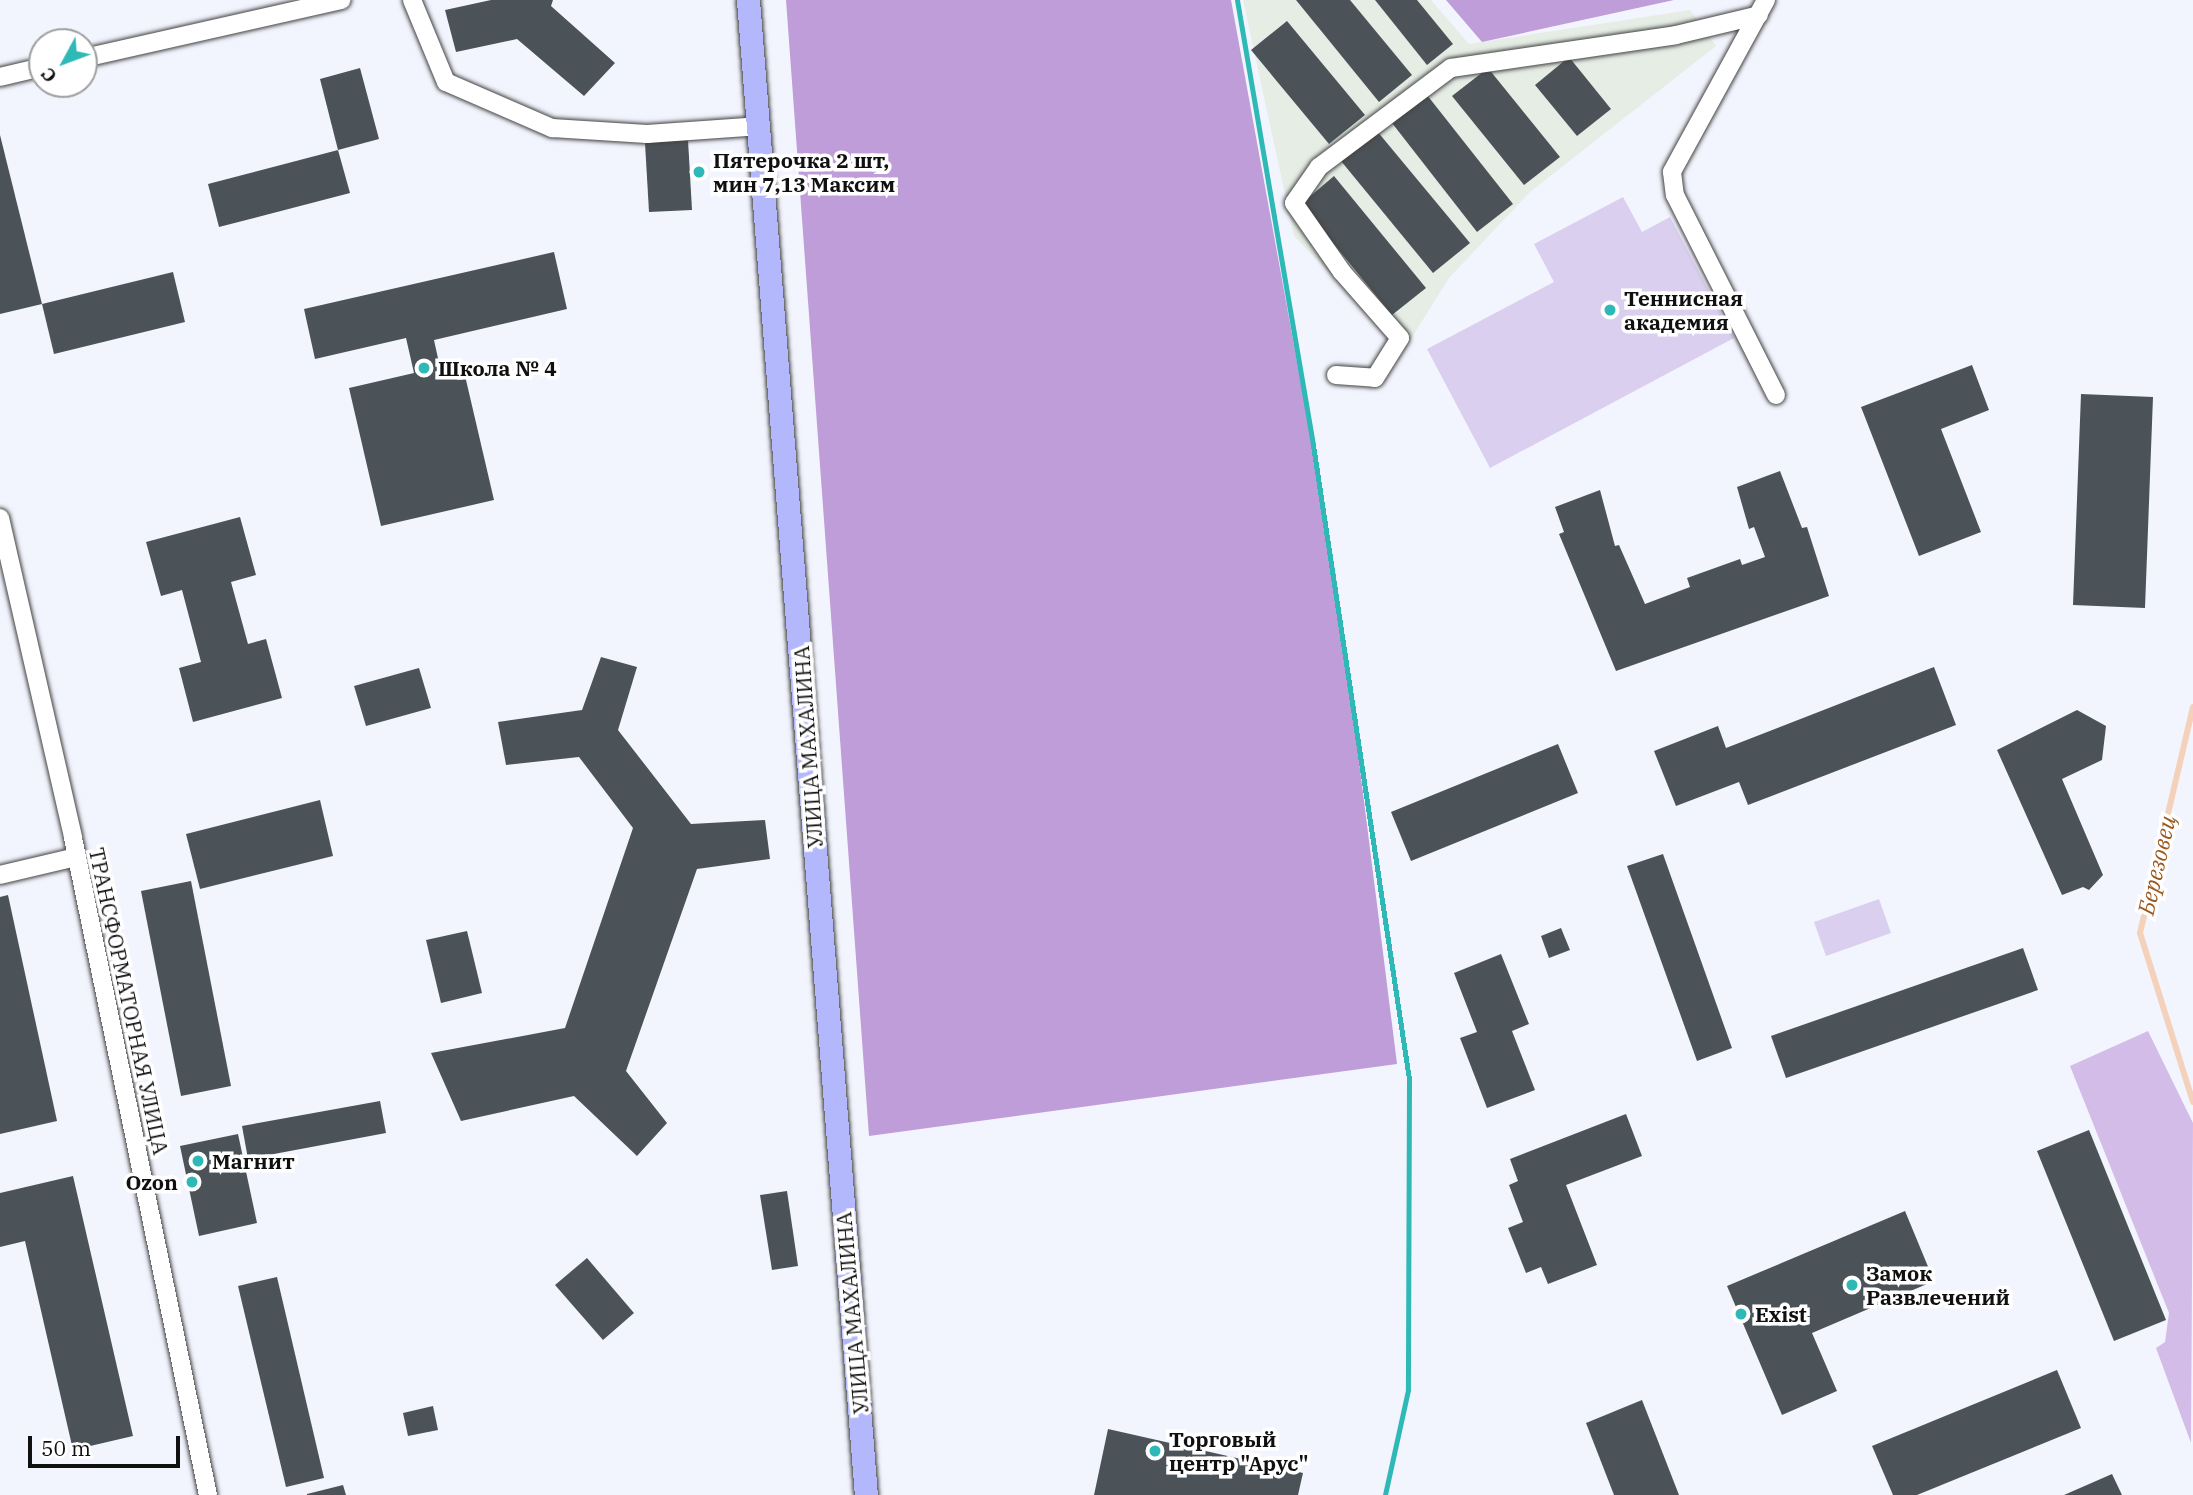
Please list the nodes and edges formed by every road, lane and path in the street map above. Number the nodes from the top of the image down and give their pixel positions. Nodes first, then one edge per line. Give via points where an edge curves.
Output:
1 (342, 0) edge
2 (412, 0) edge
3 (748, 0) edge
4 (1763, 7) edge
5 (98, 55) edge
6 (28, 70) edge
7 (0, 77) edge
8 (761, 125) junction
9 (1336, 375) dead end
10 (1776, 395) dead end
11 (0, 518) edge
12 (76, 857) junction
13 (0, 875) edge
14 (208, 1495) edge
15 (866, 1495) edge

1 - 5 street
2 - 8 street via 446,82 552,128 647,134
3 - 8 street, УЛИЦА МАХАЛИНА
4 - 9 street via 1676,36 1451,68 1319,167 1294,204 1342,272 1400,338 1375,378
4 - 10 street via 1672,172 1675,195
6 - 7 street
8 - 15 street, УЛИЦА МАХАЛИНА
11 - 12 street, ТРАНСФОРМАТОРНАЯ УЛИЦА
12 - 13 street
12 - 14 street, ТРАНСФОРМАТОРНАЯ УЛИЦА

